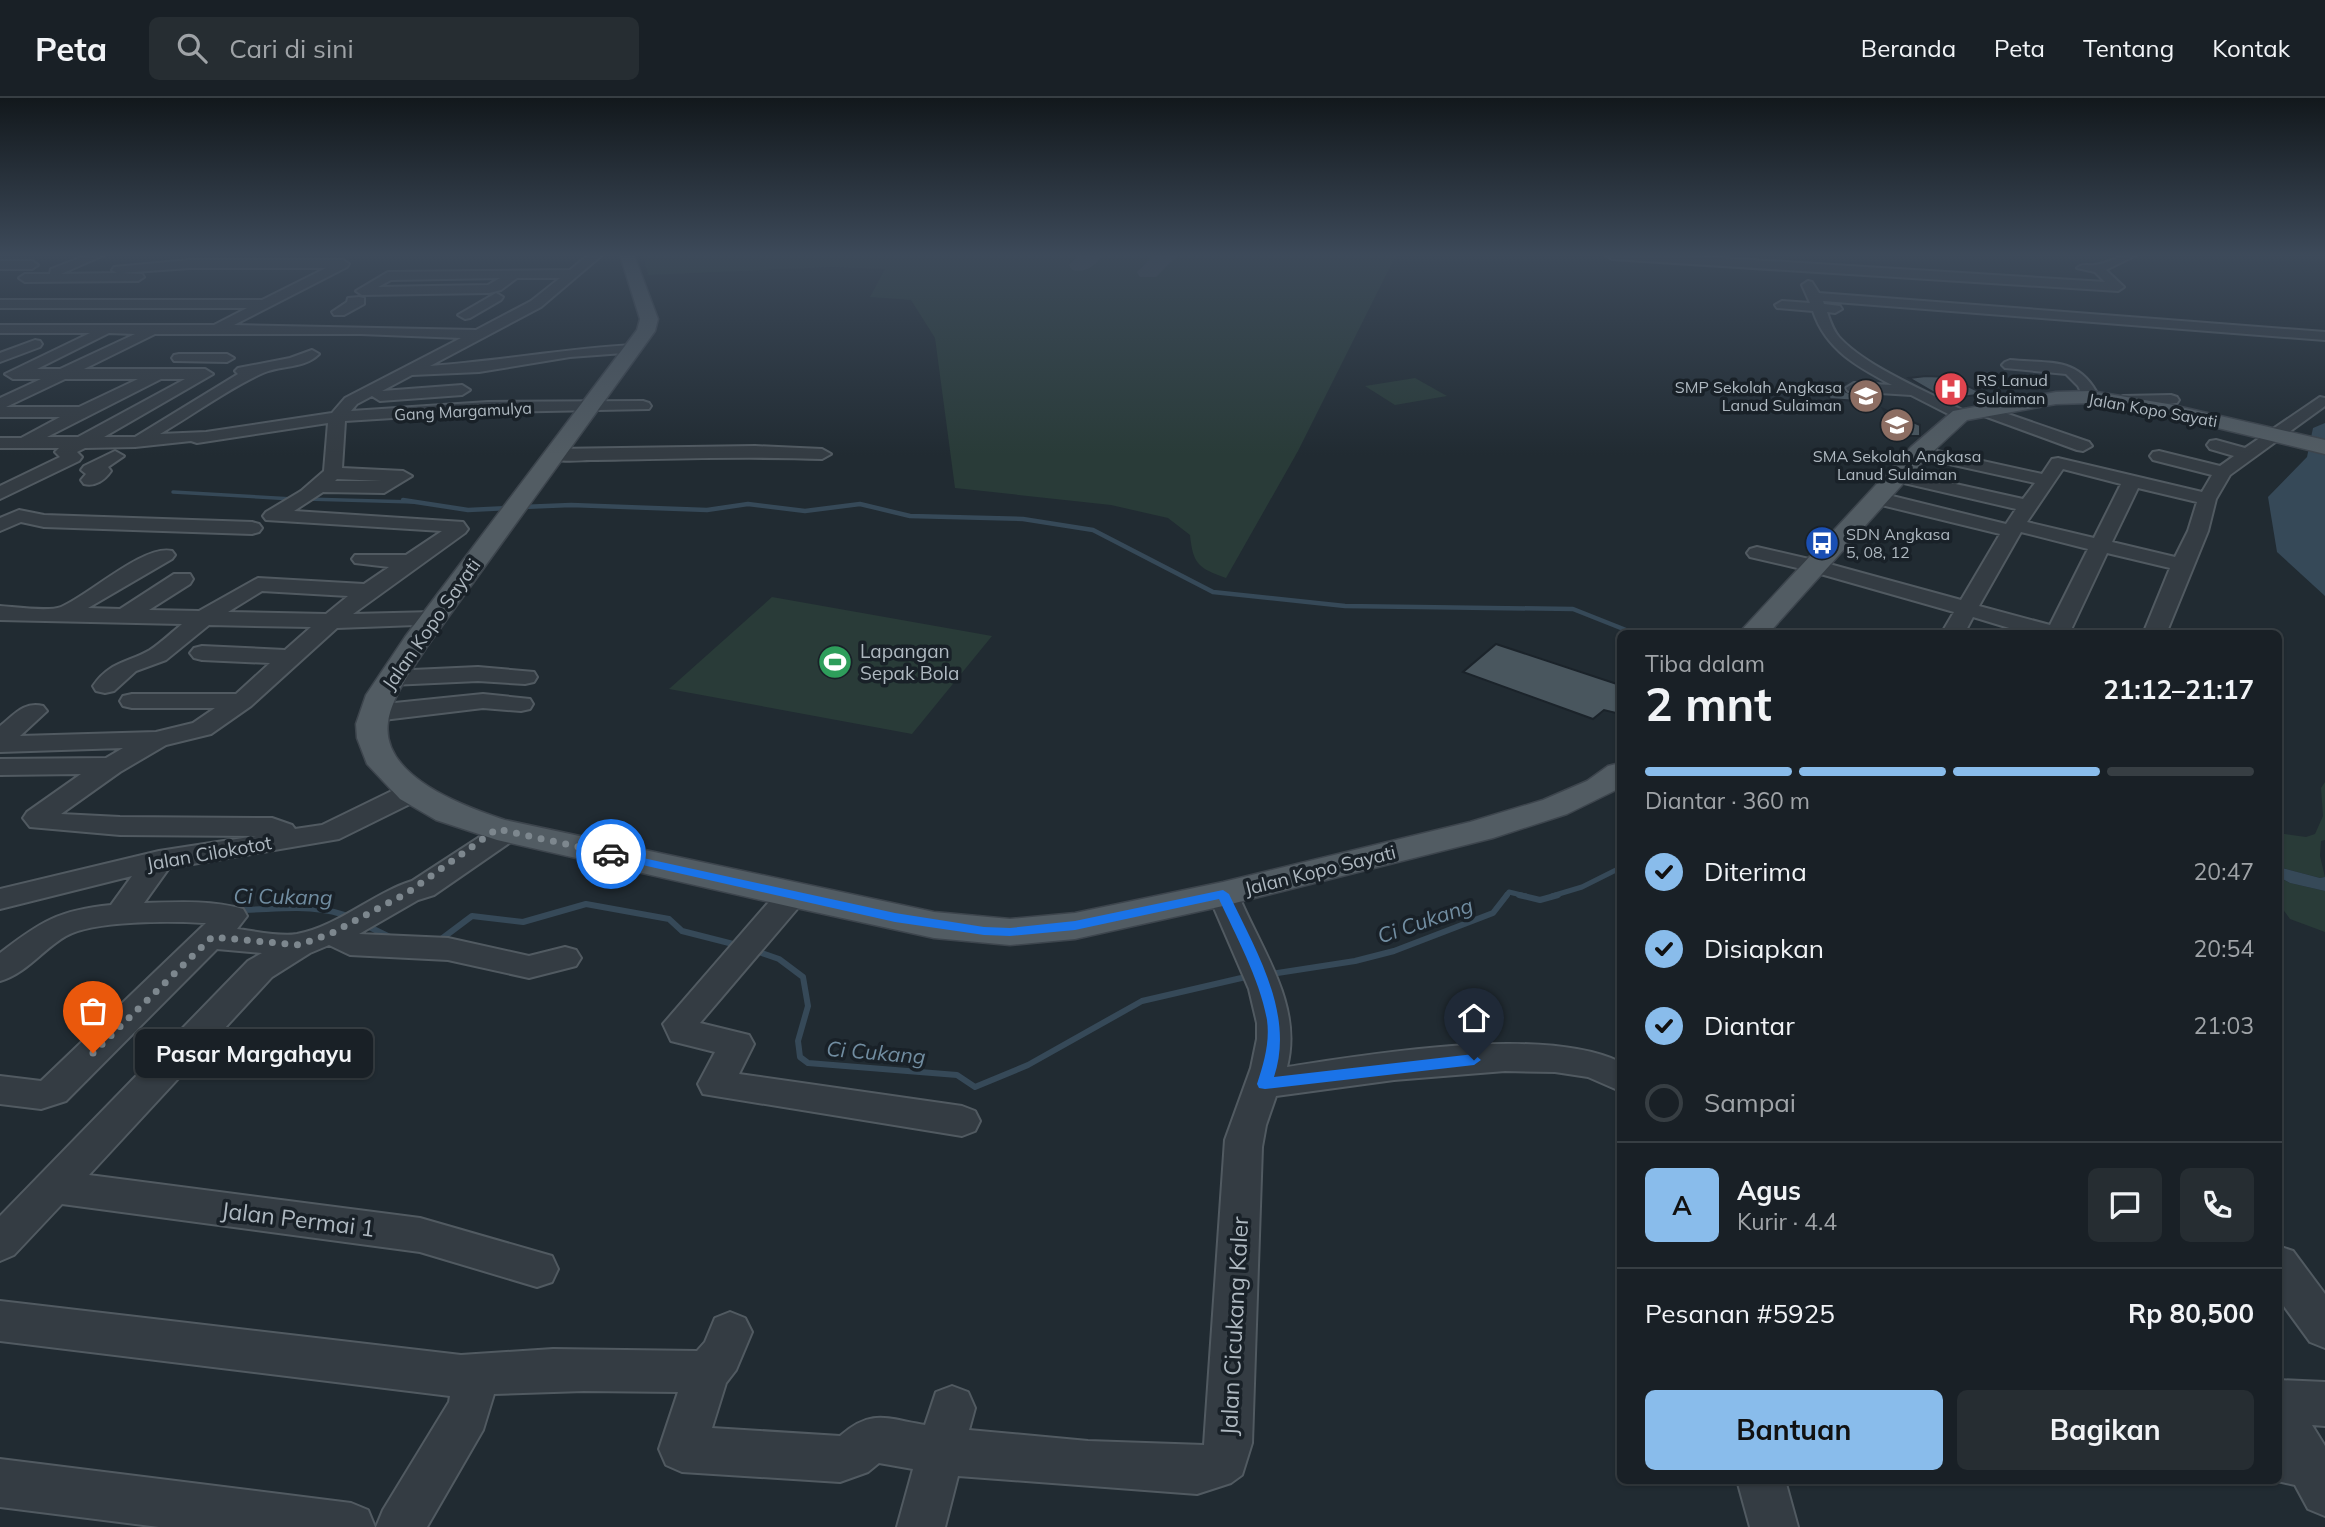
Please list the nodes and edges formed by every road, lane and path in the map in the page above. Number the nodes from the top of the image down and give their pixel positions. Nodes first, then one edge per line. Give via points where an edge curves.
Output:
1 (19, 322) edge
2 (123, 322) edge
3 (231, 322) edge
4 (501, 322) edge
5 (648, 322) edge
6 (1825, 322) edge
7 (2220, 322) edge
8 (1812, 326) dead end
9 (0, 329) edge
10 (109, 330) junction
11 (154, 330) junction
12 (215, 330) junction
13 (278, 330) junction
14 (321, 330) junction
15 (361, 330) junction
16 (479, 334) junction
17 (2325, 336) edge
18 (79, 344) junction
19 (125, 344) junction
20 (293, 345) dead end
21 (244, 349) dead end
22 (632, 349) junction
23 (1872, 352) dead end
24 (1851, 353) junction
25 (0, 354) edge
26 (96, 359) junction
27 (297, 361) junction
28 (225, 364) junction
29 (2010, 365) dead end
30 (256, 371) junction
31 (402, 372) junction
32 (62, 374) junction
33 (111, 374) junction
34 (158, 374) junction
35 (201, 374) junction
36 (6, 378) edge
37 (1854, 388) dead end
38 (462, 390) dead end
39 (603, 390) junction
40 (499, 392) dead end
41 (1925, 394) junction
42 (356, 397) junction
43 (2091, 397) junction
44 (2171, 400) dead end
45 (2123, 401) junction
46 (2320, 402) dead end
47 (0, 404) edge
48 (488, 407) junction
49 (589, 407) junction
50 (0, 412) edge
51 (33, 412) junction
52 (82, 412) junction
53 (1971, 412) junction
54 (135, 413) junction
55 (186, 413) junction
56 (337, 425) junction
57 (0, 429) edge
58 (378, 432) dead end
59 (199, 436) junction
60 (2277, 436) junction
61 (135, 442) junction
62 (0, 443) edge
63 (22, 444) junction
64 (2216, 445) dead end
65 (2318, 445) edge
66 (2083, 446) dead end
67 (75, 450) junction
68 (1919, 452) junction
69 (554, 454) junction
70 (822, 454) dead end
71 (2248, 454) junction
72 (2159, 456) dead end
73 (2224, 472) junction
74 (334, 473) junction
75 (1897, 476) junction
76 (90, 480) dead end
77 (2046, 480) junction
78 (2132, 480) junction
79 (0, 493) edge
80 (308, 494) junction
81 (1876, 498) junction
82 (2207, 499) junction
83 (2028, 506) junction
84 (0, 525) edge
85 (252, 528) dead end
86 (2013, 528) junction
87 (2098, 545) junction
88 (1757, 554) dead end
89 (165, 555) dead end
90 (362, 559) dead end
91 (411, 562) junction
92 (1807, 562) junction
93 (2182, 565) junction
94 (182, 579) dead end
95 (368, 591) junction
96 (1968, 609) junction
97 (0, 613) edge
98 (64, 614) junction
99 (125, 616) junction
100 (171, 618) junction
101 (203, 618) junction
102 (433, 619) junction
103 (331, 621) junction
104 (1755, 630) edge
105 (1955, 630) edge
106 (2040, 630) edge
107 (2052, 630) edge
108 (2156, 630) edge
109 (202, 653) dead end
110 (292, 657) junction
111 (128, 666) junction
112 (526, 677) dead end
113 (391, 678) junction
114 (105, 686) dead end
115 (132, 701) dead end
116 (242, 701) junction
117 (521, 704) dead end
118 (34, 711) dead end
119 (374, 713) junction
120 (157, 739) junction
121 (0, 742) edge
122 (111, 766) junction
123 (0, 767) edge
124 (1617, 775) edge
125 (412, 792) junction
126 (502, 830) junction
127 (285, 840) junction
128 (159, 860) junction
129 (1223, 894) junction
130 (792, 895) junction
131 (0, 899) edge
132 (125, 909) junction
133 (340, 930) junction
134 (212, 937) junction
135 (299, 945) junction
136 (565, 958) dead end
137 (0, 970) edge
138 (1617, 1074) edge
139 (1265, 1084) junction
140 (0, 1090) edge
141 (962, 1121) dead end
142 (55, 1187) junction
143 (0, 1243) edge
144 (537, 1269) dead end
145 (2282, 1269) edge
146 (0, 1321) edge
147 (2325, 1328) edge
148 (730, 1332) dead end
149 (707, 1372) junction
150 (461, 1376) junction
151 (2282, 1402) edge
152 (2325, 1404) edge
153 (2282, 1420) edge
154 (947, 1429) junction
155 (2304, 1472) edge
156 (0, 1483) edge
157 (1763, 1484) edge
158 (351, 1527) edge
159 (400, 1527) edge
160 (921, 1527) edge
161 (1774, 1527) edge

1 - 9 street
2 - 10 street
3 - 12 street
4 - 16 street
5 - 22 main road, Jalan Kopo Sayati
6 - 24 street via 1833,340
7 - 17 street
8 - 24 street via 1829,353
9 - 10 street
10 - 11 street
10 - 18 street
11 - 12 street
11 - 19 street
12 - 13 street
13 - 14 street
13 - 19 street via 252,344
14 - 15 street
14 - 20 street
15 - 16 street
15 - 27 street
16 - 31 street
18 - 25 street via 34,344
18 - 36 street
19 - 26 street
21 - 28 street
22 - 31 street
22 - 39 main road, Jalan Kopo Sayati
23 - 24 street
24 - 41 street
26 - 28 street
26 - 32 street
27 - 28 street
27 - 30 street
28 - 30 street
28 - 35 street
29 - 43 street via 2073,371
30 - 55 street
31 - 42 street
32 - 33 street
32 - 36 street
32 - 47 street
33 - 34 street
33 - 51 street
34 - 35 street
34 - 52 street
35 - 54 street
37 - 41 street
38 - 42 street
39 - 49 main road, Jalan Kopo Sayati
39 - 49 street, Gang Margamulya via 643,398
40 - 48 street
41 - 53 street
42 - 56 street
43 - 45 main road, Jalan Kopo Sayati
43 - 53 main road, Jalan Kopo Sayati
44 - 45 street
45 - 60 main road, Jalan Kopo Sayati
46 - 60 street
48 - 49 street, Gang Margamulya
48 - 56 street, Gang Margamulya
49 - 69 main road, Jalan Kopo Sayati
50 - 51 street
51 - 52 street
51 - 57 street
52 - 63 street
53 - 66 street
53 - 68 main road
54 - 55 street
54 - 67 street
55 - 59 street via 225,414
55 - 61 street
56 - 58 street
56 - 59 street
56 - 74 street
59 - 61 street
60 - 65 main road, Jalan Kopo Sayati
60 - 71 street
61 - 67 street
62 - 63 street
63 - 67 street
64 - 71 street
67 - 76 street via 115,456 90,470 102,471
67 - 79 street
68 - 75 main road
68 - 77 street
69 - 70 street via 719,450
69 - 102 main road, Jalan Kopo Sayati
71 - 73 street
72 - 73 street
73 - 82 street
74 - 80 street
74 - 80 street via 403,476 384,487
75 - 81 main road
75 - 83 street
77 - 78 street via 2059,462
77 - 83 street
78 - 82 street
78 - 87 street
80 - 91 street via 273,516 459,527
81 - 86 street
81 - 92 main road
82 - 93 street
83 - 86 street
84 - 85 street via 23,516 44,521
86 - 87 street
86 - 96 street
87 - 93 street
87 - 107 street
88 - 92 street
89 - 98 street
90 - 91 street
91 - 95 street
92 - 96 street
92 - 104 main road
93 - 108 street
94 - 99 street
95 - 101 street via 258,584
95 - 103 street
96 - 105 street
96 - 106 street
97 - 98 street
98 - 99 street
99 - 100 street
100 - 101 street
100 - 111 street via 105,666
101 - 103 street
101 - 111 street via 158,655
102 - 103 street
102 - 113 main road, Jalan Kopo Sayati
103 - 110 street
109 - 110 street
110 - 116 street
111 - 114 street
112 - 113 street
113 - 119 main road, Jalan Kopo Sayati
115 - 116 street
116 - 120 street via 195,732
117 - 119 street via 459,703
118 - 121 street
119 - 125 main road, Jalan Kopo Sayati via 376,751
120 - 121 street
120 - 122 street
122 - 123 street
122 - 127 street via 37,820 120,826 272,827 282,831
124 - 129 main road, Jalan Kopo Sayati via 1555,807 1480,830
125 - 126 main road, Jalan Kopo Sayati via 448,813
125 - 127 street, Jalan Cilokotot via 335,831
126 - 130 main road, Jalan Kopo Sayati
126 - 133 street via 464,863
127 - 128 street, Jalan Cilokotot
128 - 131 street, Jalan Cilokotot
128 - 132 street
129 - 130 main road, Jalan Kopo Sayati via 1075,926 1010,932 934,925
129 - 139 street via 1274,1021 1273,1057
130 - 141 street via 680,1024 683,1032 737,1044 717,1084
132 - 134 street via 232,916
132 - 137 street via 65,923
133 - 135 street
133 - 136 street via 350,944 447,949 529,967
134 - 135 street
134 - 140 street via 53,1091 41,1095
135 - 142 street via 245,983
138 - 139 street via 1577,1061 1501,1057
139 - 154 street, Jalan Cicukang Kaler via 1250,1113 1244,1139 1225,1458 1197,1470 1088,1464
142 - 143 street
142 - 144 street, Jalan Permai 1 via 393,1231
145 - 147 street
146 - 150 street
148 - 149 street via 721,1356
149 - 150 street via 609,1370
149 - 154 street via 682,1449 840,1459 852,1457 871,1439
150 - 159 street via 472,1387 467,1414
151 - 152 street
153 - 155 street
154 - 160 street
156 - 158 street
157 - 161 street

